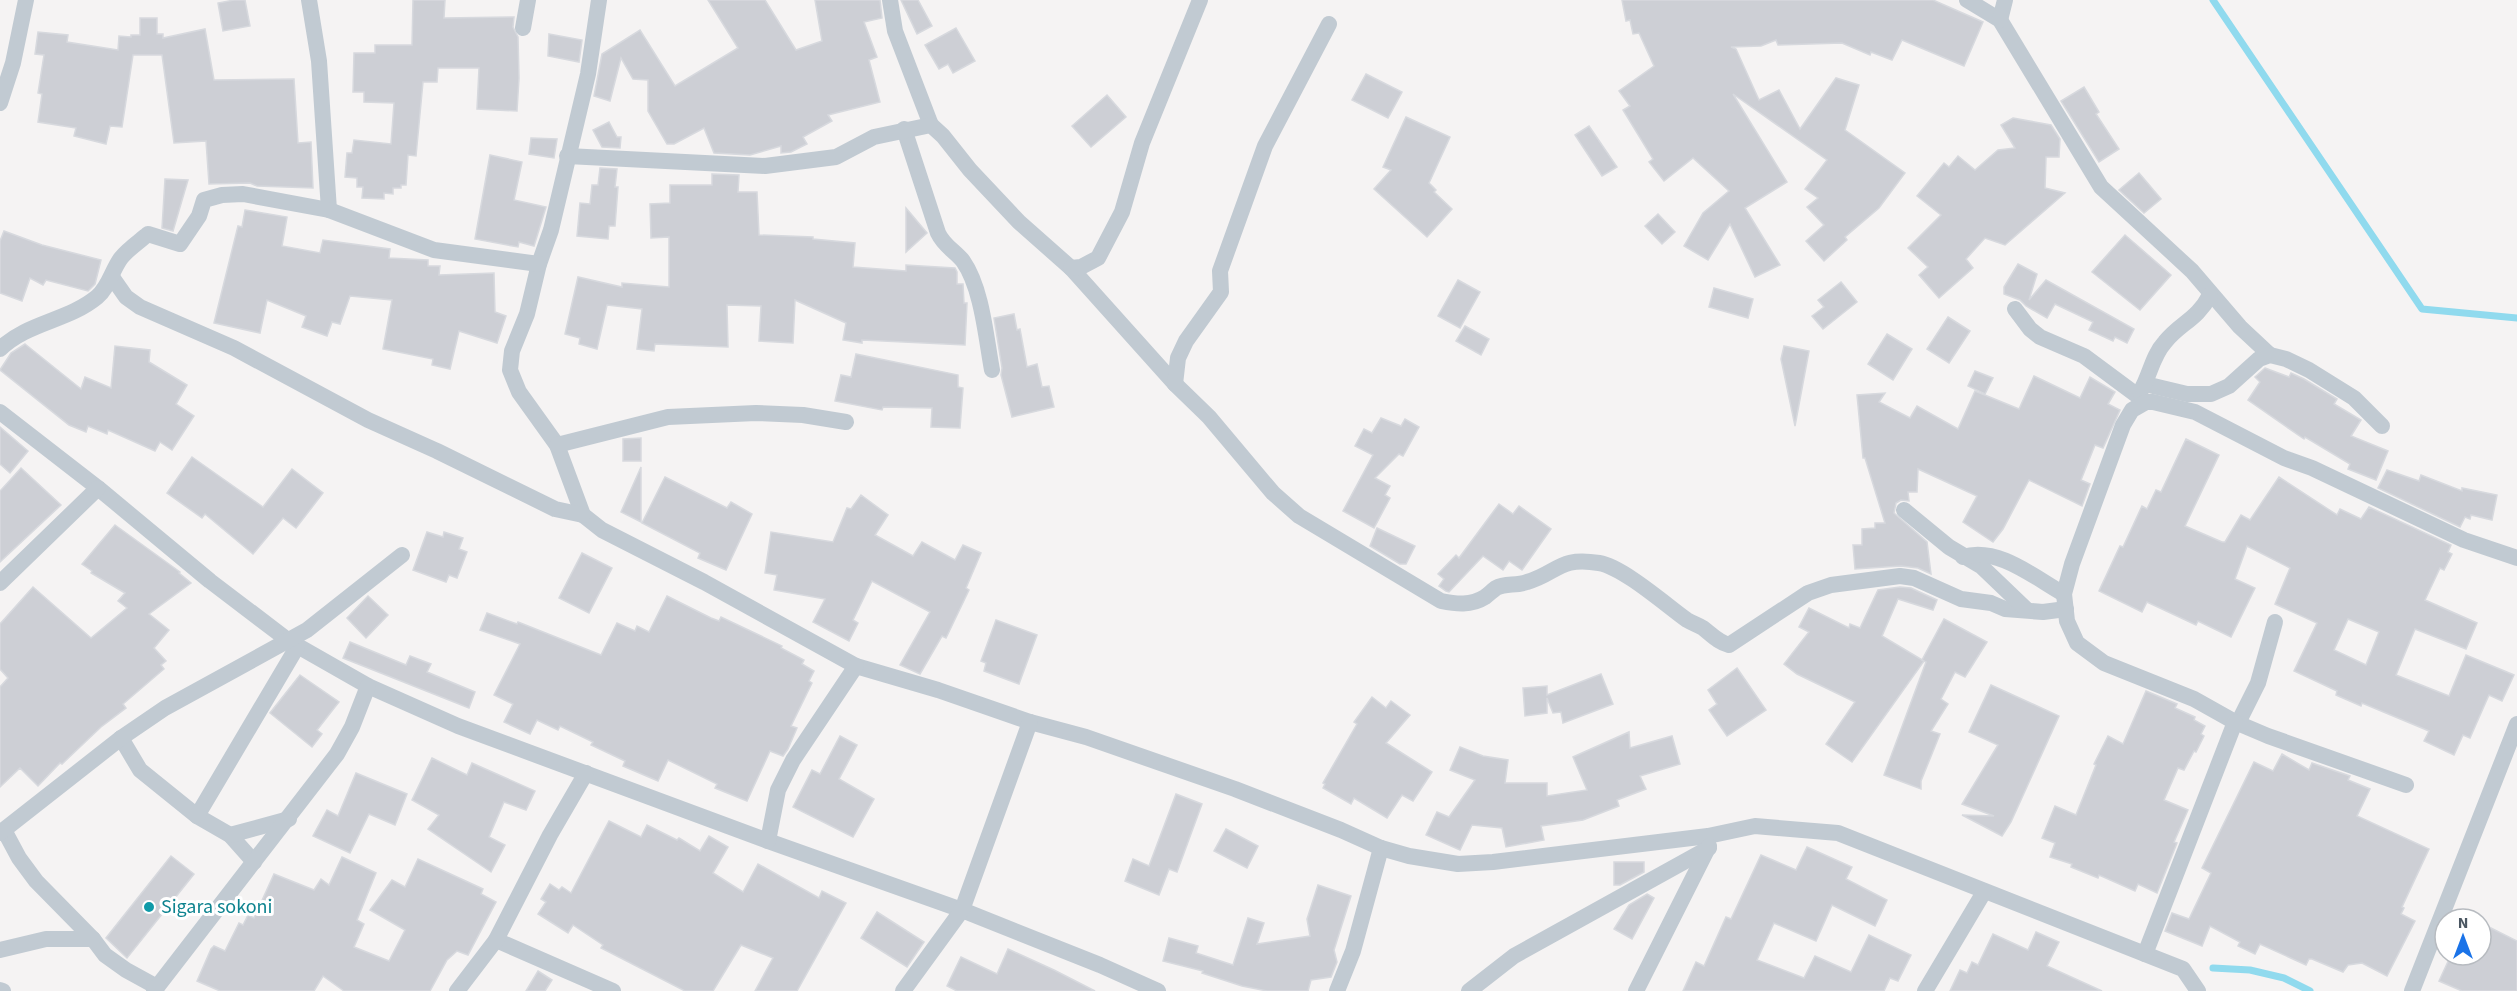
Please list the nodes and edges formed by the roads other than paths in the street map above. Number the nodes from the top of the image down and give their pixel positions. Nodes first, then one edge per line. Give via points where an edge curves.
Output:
1 (26, 0) edge
2 (309, 0) edge
3 (528, 0) edge
4 (599, 0) edge
5 (890, 0) edge
6 (1200, 0) edge
7 (1967, 0) edge
8 (2005, 0) edge
9 (2000, 20) junction
10 (1329, 24) dead end
11 (523, 28) dead end
12 (0, 103) edge
13 (931, 125) junction
14 (904, 129) junction
15 (567, 156) junction
16 (329, 210) junction
17 (539, 264) junction
18 (1071, 268) junction
19 (112, 277) junction
20 (2210, 295) junction
21 (2015, 309) dead end
22 (0, 349) edge
23 (2270, 355) junction
24 (992, 370) dead end
25 (1175, 384) junction
26 (2143, 394) junction
27 (0, 412) edge
28 (846, 422) dead end
29 (2382, 426) dead end
30 (557, 445) junction
31 (98, 488) junction
32 (1904, 510) dead end
33 (583, 515) junction
34 (402, 555) dead end
35 (1963, 557) junction
36 (2517, 558) edge
37 (0, 583) edge
38 (2065, 602) junction
39 (2027, 610) junction
40 (2274, 622) dead end
41 (293, 644) junction
42 (856, 666) junction
43 (368, 686) junction
44 (1030, 722) junction
45 (2237, 722) junction
46 (2517, 724) edge
47 (121, 738) junction
48 (586, 773) junction
49 (2406, 785) dead end
50 (197, 816) junction
51 (289, 819) junction
52 (2, 832) edge
53 (230, 835) junction
54 (768, 841) junction
55 (1708, 842) junction
56 (1381, 848) junction
57 (254, 862) junction
58 (1984, 892) junction
59 (962, 910) junction
60 (93, 939) junction
61 (496, 940) junction
62 (0, 950) edge
63 (2145, 954) junction
64 (155, 989) edge
65 (457, 991) edge
66 (613, 991) edge
67 (903, 991) edge
68 (1158, 991) edge
69 (1337, 991) edge
70 (1469, 991) edge
71 (1636, 991) edge
72 (1925, 991) edge
73 (2198, 991) edge
74 (2412, 991) edge

1 - 12 street
2 - 16 street via 319,61
3 - 11 street
4 - 15 street via 588,74
5 - 13 street via 895,31
6 - 18 street via 1142,143 1122,212 1098,258
7 - 9 street
8 - 9 street
9 - 20 street via 2101,187 2192,271
10 - 25 street via 1265,146 1220,271 1221,292 1186,341 1178,358
13 - 14 street
13 - 18 street via 1019,222
14 - 15 street via 874,137 836,157 765,166
14 - 24 street via 938,233 963,262 981,303
15 - 17 street via 551,230
16 - 17 street via 434,250
16 - 19 street via 243,194 204,200 199,216 180,244 148,234 121,258
17 - 30 street via 527,314 512,351 510,370 519,392
18 - 25 street
19 - 22 street via 99,296 84,306 36,325
19 - 33 street via 126,297 140,307 234,348 368,420 555,509
20 - 23 street
20 - 26 street via 2195,317 2166,340 2156,354
21 - 26 street via 2040,337 2084,356
23 - 26 street via 2259,359 2229,386 2211,394
23 - 29 street via 2309,370 2354,398
25 - 39 street via 1209,417 1273,493 1299,516 1441,601 1472,602 1496,588 1528,582 1564,563 1577,561 1602,563 1619,571 1729,645 1808,593 1831,585 1900,576 1914,578 1961,599
26 - 36 street via 2153,402 2195,412 2284,458 2464,540
26 - 38 street via 2123,425 2072,564
27 - 31 street
28 - 30 street via 756,413 668,417
30 - 33 street
31 - 37 street
31 - 41 street
32 - 35 street
33 - 42 street via 602,530
34 - 41 street
35 - 38 street via 1989,555 2018,568
35 - 39 street via 1981,566
38 - 39 street
38 - 45 street via 2067,621 2077,643 2104,663 2194,699
40 - 45 street via 2258,683
41 - 43 street
41 - 47 street via 183,697
41 - 50 street
42 - 44 street
42 - 54 street via 793,760 778,790
43 - 48 street via 458,726
43 - 51 street via 337,754
44 - 56 street via 1086,737 1235,789
44 - 59 street
45 - 49 street
45 - 63 street
46 - 74 street
47 - 50 street via 140,770
47 - 52 street
48 - 54 street
48 - 61 street
50 - 53 street
51 - 53 street
51 - 57 street
52 - 60 street via 36,881
53 - 57 street
54 - 59 street
55 - 56 street via 1458,864
55 - 58 street via 1755,826 1838,833
55 - 70 street via 1514,956
55 - 71 street
56 - 69 street via 1353,951
57 - 64 street
58 - 63 street
58 - 72 street
59 - 67 street
59 - 68 street
60 - 62 street via 46,939
60 - 64 street via 105,955
61 - 65 street
61 - 66 street
63 - 73 street via 2183,969

